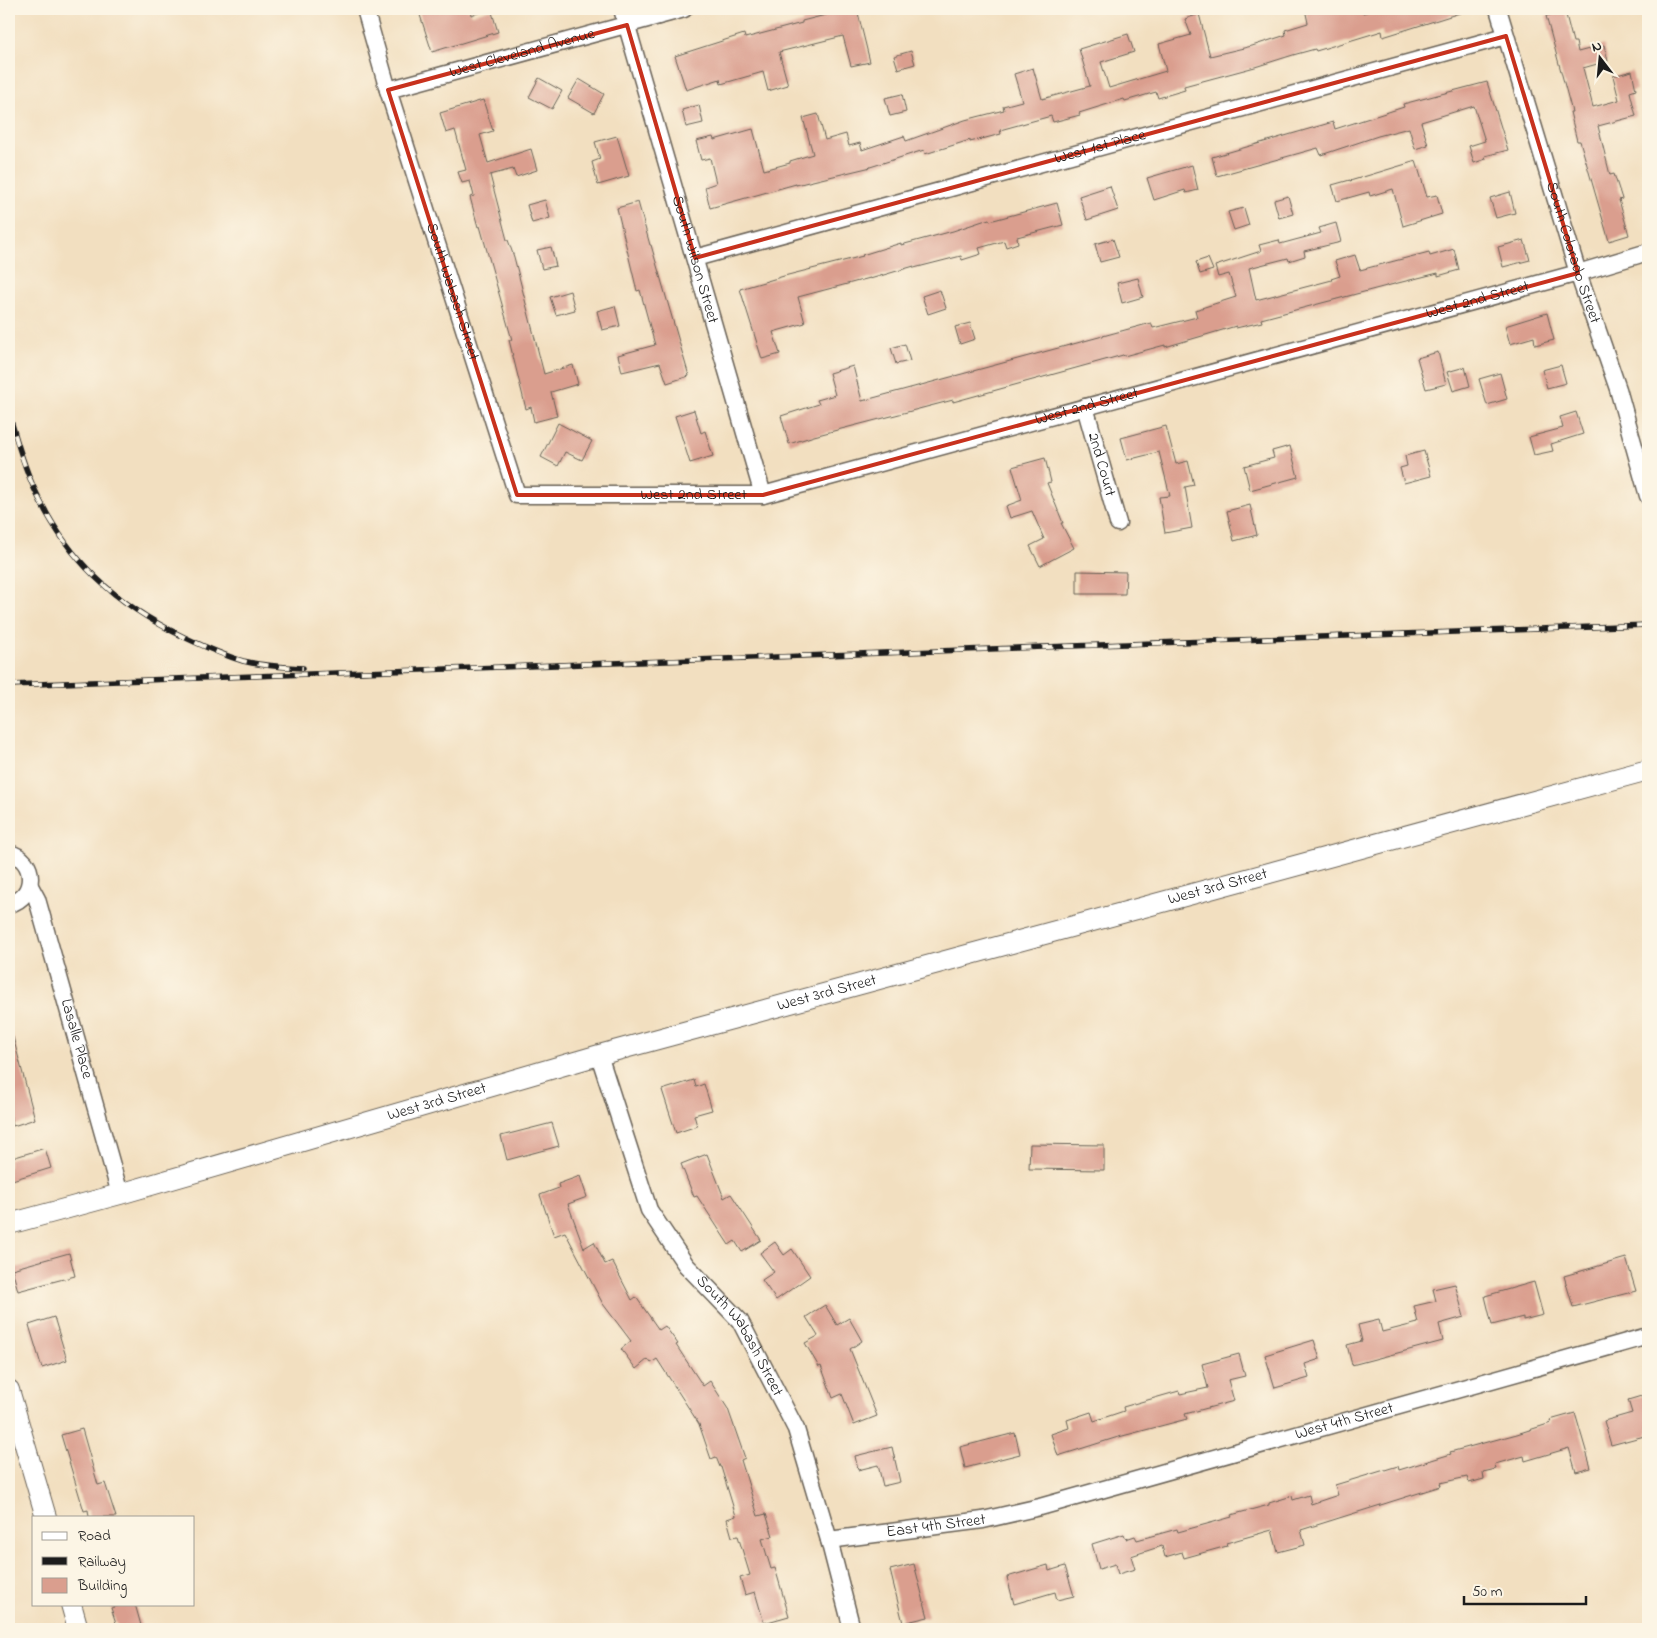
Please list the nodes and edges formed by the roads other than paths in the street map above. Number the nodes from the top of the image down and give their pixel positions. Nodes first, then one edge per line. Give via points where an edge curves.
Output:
1 (365, 9) edge
2 (622, 9) edge
3 (684, 9) edge
4 (1498, 9) edge
5 (627, 25) junction
6 (1506, 36) junction
7 (388, 90) junction
8 (1648, 252) edge
9 (695, 258) junction
10 (1578, 273) junction
11 (1084, 407) junction
12 (517, 495) joint
13 (763, 495) junction
14 (1648, 496) edge
15 (1118, 523) dead end
16 (1648, 770) edge
17 (9, 853) edge
18 (30, 886) junction
19 (9, 904) edge
20 (599, 1055) junction
21 (120, 1194) junction
22 (9, 1224) edge
23 (1648, 1336) edge
24 (9, 1390) edge
25 (1040, 1508) joint
26 (46, 1516) edge
27 (829, 1540) junction
28 (72, 1606) edge
29 (78, 1629) edge
30 (852, 1629) edge

1 - 7 street, South Wabash Street
2 - 5 street, South Wilson Street
3 - 5 street, West Cleveland Avenue
4 - 6 street, South Colorado Street
5 - 7 street, West Cleveland Avenue
5 - 9 street, South Wilson Street
6 - 9 street, West 1st Place
6 - 10 street, South Colorado Street
7 - 12 street, South Wabash Street
8 - 10 street, West 2nd Street
9 - 13 street, South Wilson Street
10 - 11 street, West 2nd Street
10 - 14 street, South Colorado Street via 1618,389
11 - 13 street, West 2nd Street
11 - 15 street, 2nd Court
12 - 13 street, West 2nd Street
16 - 20 street, West 3rd Street
17 - 18 street, Lasalle Place via 25,862 31,877
18 - 19 street via 19,900
18 - 21 street, Lasalle Place via 37,899
20 - 21 street, West 3rd Street
20 - 27 street, South Wabash Street via 650,1210 686,1265 740,1321 796,1429
21 - 22 street, West 3rd Street
23 - 25 street, West 4th Street
24 - 26 street
25 - 27 street, East 4th Street via 983,1520
27 - 30 street, South Wabash Street
28 - 29 street

